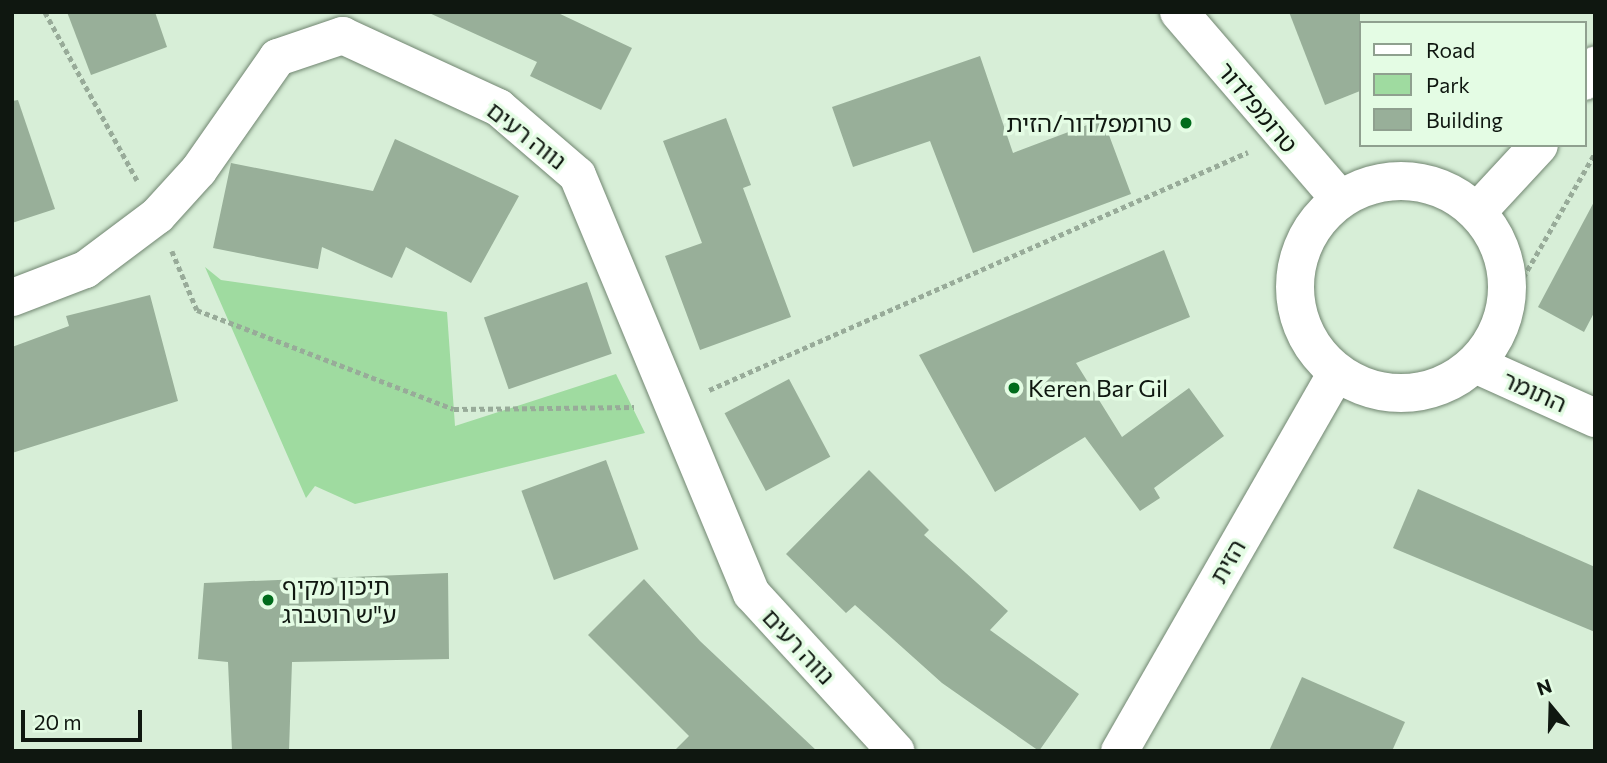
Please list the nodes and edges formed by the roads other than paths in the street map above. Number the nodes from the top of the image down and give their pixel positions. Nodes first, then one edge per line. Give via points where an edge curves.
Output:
1 (1179, 12) edge
2 (1537, 147) edge
3 (1340, 199) junction
4 (1477, 212) junction
5 (12, 297) edge
6 (1475, 364) junction
7 (1336, 372) junction
8 (1595, 418) edge
9 (896, 751) edge
10 (1119, 751) edge

1 - 3 street, טרומפלדור via 1282,137
2 - 4 street
3 - 4 street via 1374,184 1411,181 1447,191
3 - 7 street via 1310,232 1294,285 1298,318 1312,348
4 - 6 street via 1498,242 1507,274 1506,307 1496,338
5 - 9 street, נווה רעים via 85,269 157,215 198,170 277,57 342,36 498,107 577,175 669,407 751,593
6 - 7 street via 1451,382 1402,393 1362,387
6 - 8 street, התומר
7 - 10 street, הזית

